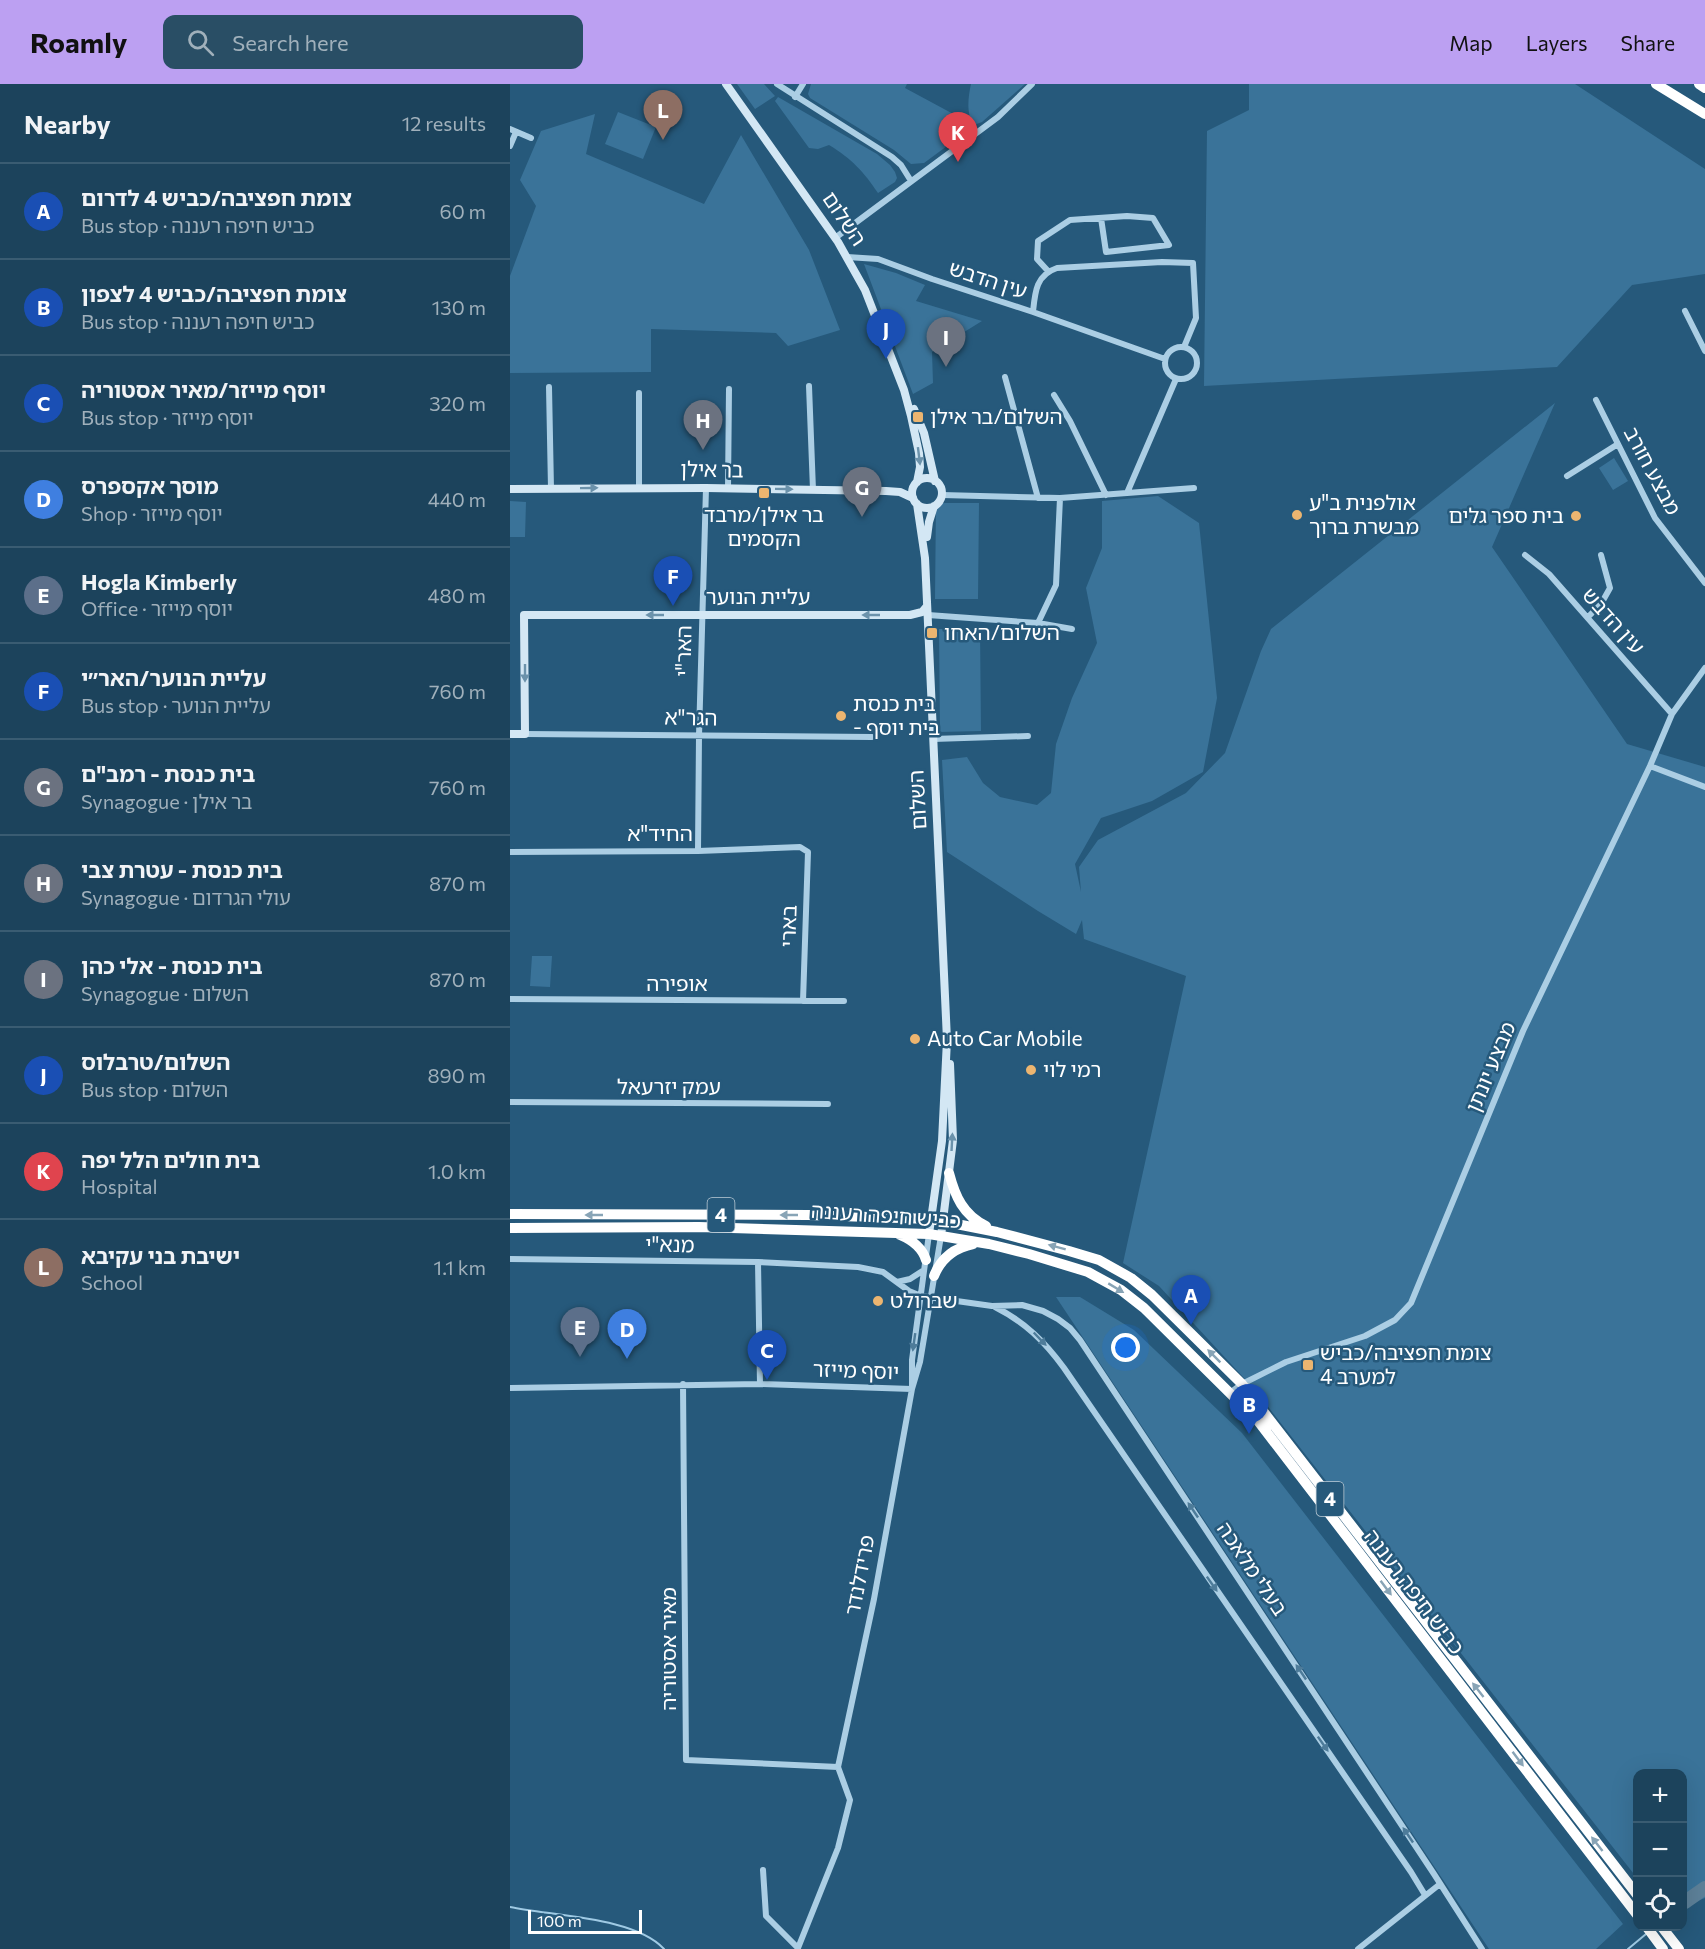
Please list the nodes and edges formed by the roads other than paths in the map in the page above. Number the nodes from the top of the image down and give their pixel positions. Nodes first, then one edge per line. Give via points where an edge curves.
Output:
1 (726, 84) edge
2 (777, 84) edge
3 (803, 84) edge
4 (1032, 84) edge
5 (1656, 84) edge
6 (1699, 84) edge
7 (1705, 88) edge
8 (795, 97) junction
9 (1705, 114) edge
10 (513, 131) edge
11 (531, 138) dead end
12 (510, 146) edge
13 (911, 181) junction
14 (1101, 218) junction
15 (835, 238) junction
16 (847, 257) junction
17 (1048, 271) junction
18 (1685, 311) dead end
19 (1033, 312) junction
20 (1184, 347) junction
21 (1705, 351) edge
22 (1165, 359) junction
23 (1005, 377) dead end
24 (1176, 379) junction
25 (809, 386) dead end
26 (549, 387) dead end
27 (729, 389) dead end
28 (904, 390) junction
29 (639, 393) dead end
30 (1054, 395) dead end
31 (1596, 400) dead end
32 (1618, 444) junction
33 (1567, 476) dead end
34 (935, 481) junction
35 (917, 482) junction
36 (639, 488) junction
37 (706, 488) junction
38 (729, 488) junction
39 (1194, 488) dead end
40 (510, 489) edge
41 (550, 489) junction
42 (813, 490) junction
43 (1127, 494) junction
44 (942, 495) junction
45 (1106, 495) junction
46 (1038, 498) junction
47 (1060, 498) junction
48 (915, 501) junction
49 (934, 506) junction
50 (1525, 555) dead end
51 (1601, 555) dead end
52 (925, 558) junction
53 (1705, 583) edge
54 (927, 611) junction
55 (702, 615) junction
56 (1588, 617) junction
57 (1038, 623) junction
58 (1072, 629) dead end
59 (1705, 668) edge
60 (1672, 714) junction
61 (510, 734) edge
62 (525, 734) junction
63 (699, 736) junction
64 (1028, 736) dead end
65 (872, 737) dead end
66 (933, 740) junction
67 (1650, 766) junction
68 (1705, 787) edge
69 (698, 851) junction
70 (510, 852) edge
71 (808, 852) joint
72 (510, 999) edge
73 (803, 1001) junction
74 (844, 1001) dead end
75 (947, 1040) junction
76 (510, 1102) edge
77 (828, 1104) dead end
78 (950, 1173) junction
79 (510, 1214) edge
80 (931, 1219) junction
81 (943, 1221) junction
82 (510, 1228) edge
83 (997, 1232) junction
84 (894, 1233) junction
85 (929, 1234) junction
86 (941, 1236) junction
87 (981, 1243) junction
88 (510, 1259) edge
89 (758, 1262) junction
90 (928, 1269) junction
91 (897, 1282) junction
92 (921, 1296) junction
93 (930, 1297) junction
94 (992, 1306) junction
95 (683, 1384) junction
96 (760, 1384) junction
97 (1242, 1384) junction
98 (510, 1388) edge
99 (912, 1389) junction
100 (1230, 1393) junction
101 (838, 1767) junction
102 (764, 1870) dead end
103 (1440, 1884) junction
104 (1633, 1890) edge
105 (1425, 1895) junction
106 (1633, 1910) edge
107 (1650, 1931) edge
108 (1665, 1931) edge
109 (1358, 1949) edge
110 (1482, 1949) edge
111 (1663, 1949) edge
112 (1679, 1949) edge

1 - 15 street, השלום
2 - 8 street
3 - 8 street
4 - 13 street via 998,117
5 - 9 highway
6 - 7 highway
8 - 13 street via 892,157
10 - 11 street
10 - 12 street
13 - 15 street
14 - 14 street via 1153,218 1169,245 1106,252
14 - 17 street via 1070,220 1038,241 1037,259
15 - 16 street, השלום
16 - 19 street, עין הדבש via 878,259
16 - 28 street, השלום via 874,310
17 - 19 street, עין הדבש via 1037,287
17 - 20 street, עין הדבש via 1193,263 1196,318
18 - 21 street
19 - 22 street
20 - 22 street via 1174,348
20 - 24 street via 1196,357 1196,368 1186,379
22 - 24 street via 1165,369
23 - 46 street
24 - 43 street
25 - 42 street
26 - 41 street
27 - 38 street
28 - 34 street, השלום via 924,434
28 -> 35 street, השלום via 919,453
29 - 36 street
30 - 45 street
31 - 32 street, מבצע חורב
32 - 33 street
32 - 53 street, מבצע חורב via 1655,518
34 - 35 street via 928,478
34 - 44 street
35 - 48 street via 913,488
36 - 37 street, בר אילן
41 -> 36 street, בר אילן
37 - 38 street, בר אילן
37 - 55 street, האר"י
38 -> 42 street, בר אילן
39 - 43 street
40 - 41 street, בר אילן
42 - 48 street, בר אילן via 900,492
43 - 45 street
44 - 46 street
44 - 49 street
45 - 47 street
46 - 47 street
47 - 57 street via 1056,585
48 - 49 street via 924,508
48 - 52 street, השלום
49 - 52 street, השלום via 928,522
50 - 56 street, עין הדבש via 1549,574
51 - 56 street via 1610,588
52 - 54 street, השלום
54 -> 55 street, עליית הנוער via 910,615
54 - 57 street
54 - 66 street, השלום
55 -> 62 street, עליית הנוער via 524,615
55 - 63 street, האר"י
56 - 60 street, עין הדבש
57 - 58 street
59 - 60 street, מבצע יונתן
60 - 67 street, מבצע יונתן
61 - 62 street, הגר"א
62 - 63 street, הגר"א
63 - 65 street, הגר"א
63 - 69 street, האר"י
64 - 66 street
66 - 75 street, השלום
67 - 68 street
67 - 97 street, מבצע יונתן via 1523,1031 1411,1303 1395,1320 1365,1336 1286,1362
69 - 70 street, החיד"א
69 - 71 street, החיד"א via 800,847
71 - 73 street, בארי
72 - 73 street, אופירה
73 - 74 street, אופירה
78 -> 75 street, השלום via 953,1140
75 - 80 street, השלום via 942,1141
76 - 77 street, עמק יזרעאל
78 - 81 street, השלום
78 - 83 highway via 967,1214
80 -> 79 highway, כביש חיפה רעננה / 4
80 - 81 highway, כביש חיפה רעננה / 4
80 - 85 street, פרידלנדר
81 - 83 highway, כביש חיפה רעננה / 4
81 - 86 street, השלום
82 - 84 highway, כביש חיפה רעננה / 4 via 699,1227
97 -> 83 highway, כביש חיפה רעננה / 4 via 1131,1278 1099,1260
84 - 85 highway, כביש חיפה רעננה / 4
84 - 90 highway via 915,1243 924,1254
85 - 86 highway, כביש חיפה רעננה / 4
85 - 90 street, פרידלנדר
86 - 87 highway, כביש חיפה רעננה / 4
86 - 90 street, פרידלנדר
87 - 90 highway via 954,1250
87 -> 100 highway, כביש חיפה רעננה / 4 via 1088,1272 1121,1290
88 - 89 street, מנא"י
89 - 91 street, מנא"י via 858,1267 883,1272
89 - 96 street
90 - 91 street
90 - 92 street, פרידלנדר
90 - 93 street, פרידלנדר
91 - 92 street, מנא"י
92 - 93 street, מנא"י
92 -> 99 street, פרידלנדר
93 - 94 street, בעלי מלאכה
93 - 99 street, פרידלנדר
103 -> 94 street, בעלי מלאכה via 1080,1340 1070,1328 1043,1311 1022,1305
94 -> 105 street, בעלי מלאכה via 1014,1317 1049,1348
95 - 96 street, יוסף מייזר
95 - 98 street, יוסף מייזר
95 - 101 street, מאיר אסטוריה via 686,1760
96 - 99 street, יוסף מייזר
97 - 100 street, מבצע יונתן
104 -> 97 highway, כביש חיפה רעננה / 4
99 - 101 street, פרידלנדר via 874,1599
100 -> 106 highway, כביש חיפה רעננה / 4 via 1258,1421
101 - 102 street via 850,1800 838,1848 798,1948 766,1916
103 - 105 street
103 - 110 street, בעלי מלאכה
105 - 109 street
107 - 111 highway
108 - 112 highway

